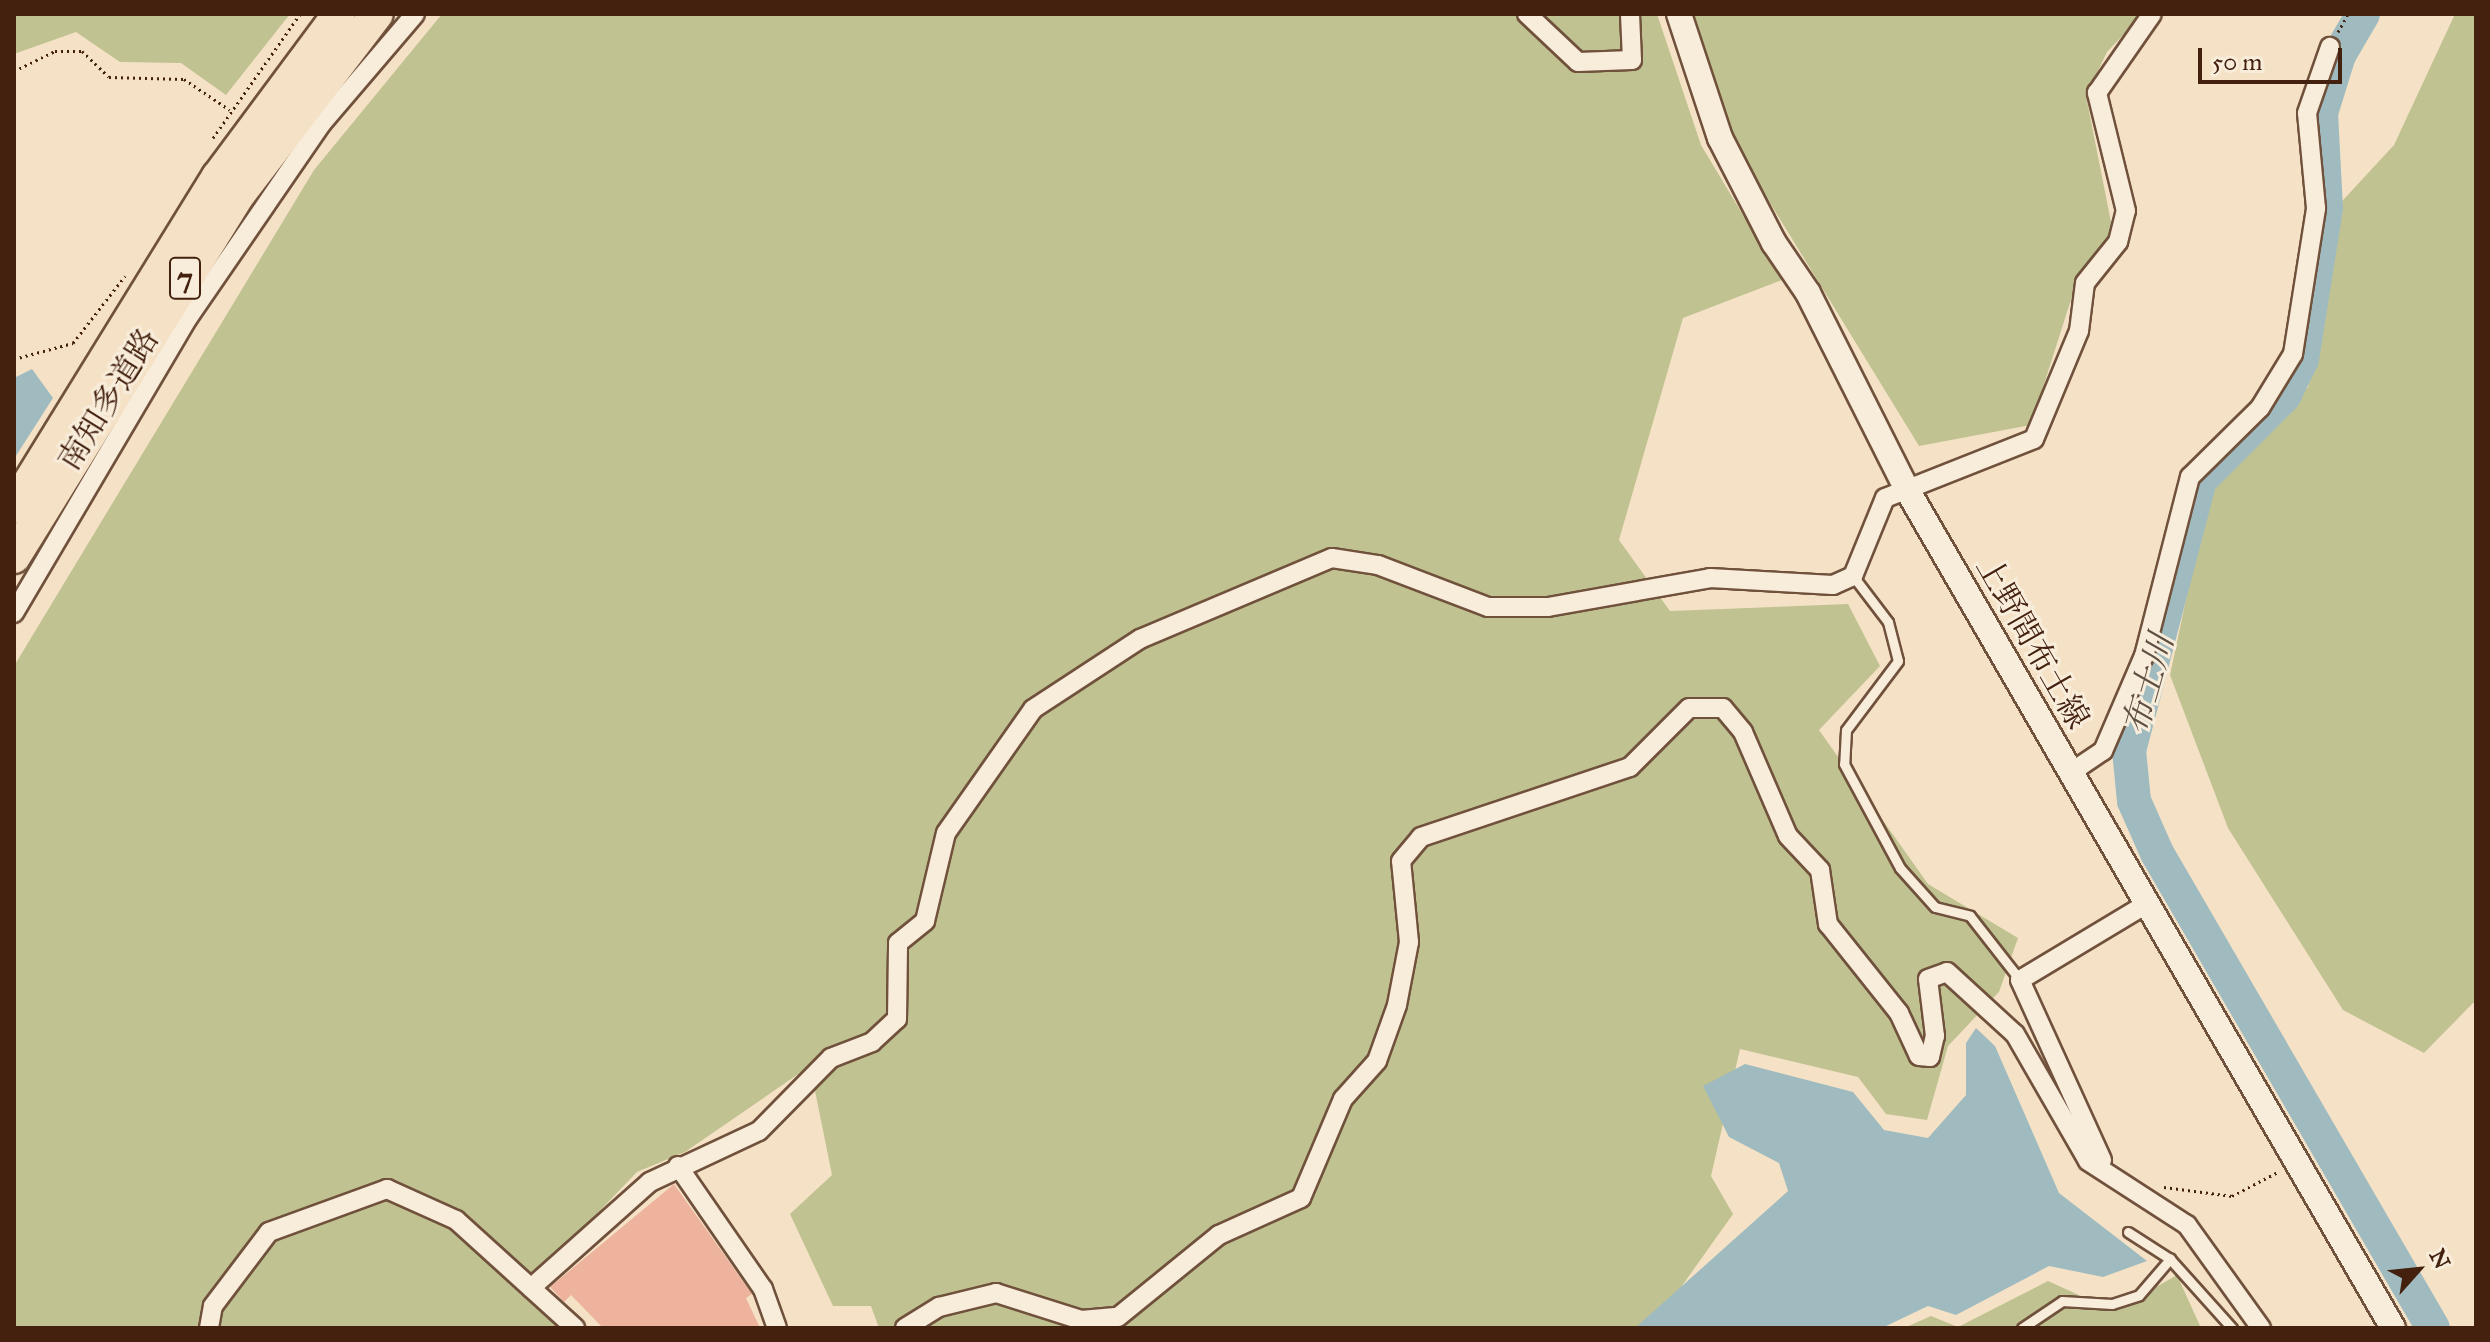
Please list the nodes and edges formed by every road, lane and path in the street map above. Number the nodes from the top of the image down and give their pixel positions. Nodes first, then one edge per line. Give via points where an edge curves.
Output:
1 (300, 14) edge
2 (339, 14) edge
3 (377, 14) edge
4 (415, 14) edge
5 (1527, 14) edge
6 (1630, 14) edge
7 (1679, 14) edge
8 (2152, 14) edge
9 (2330, 47) dead end
10 (14, 71) edge
11 (230, 110) junction
12 (205, 151) dead end
13 (129, 270) dead end
14 (14, 359) edge
15 (1905, 486) junction
16 (14, 507) edge
17 (14, 557) edge
18 (1853, 576) junction
19 (14, 613) edge
20 (2070, 773) junction
21 (2145, 905) junction
22 (2020, 980) junction
23 (2296, 1163) junction
24 (678, 1166) junction
25 (2117, 1178) junction
26 (2161, 1186) dead end
27 (2128, 1232) dead end
28 (2170, 1259) junction
29 (531, 1288) junction
30 (209, 1328) edge
31 (575, 1328) edge
32 (777, 1328) edge
33 (905, 1328) edge
34 (2022, 1328) edge
35 (2232, 1328) edge
36 (2261, 1328) edge
37 (2393, 1328) edge

1 - 11 path
2 - 16 highway, 南知多道路 / 7 via 218,177
3 - 17 highway, 南知多道路 / 7 via 240,193
4 - 19 street via 322,123 188,318
5 - 6 street via 1578,62 1632,60
7 - 15 main road, 上野間布土線 via 1720,138
8 - 15 street via 2097,93 2126,211 2118,242 2085,283 2079,331 2034,439
9 - 20 street via 2307,113 2316,208 2293,354 2260,408 2190,477 2144,656 2103,751
10 - 11 path via 55,51 82,51 109,77 184,79
11 - 12 path
13 - 14 path via 73,343
15 - 18 street via 1885,498
15 - 20 main road, 上野間布土線
18 - 22 lane via 1888,622 1898,661 1846,730 1844,764 1900,868 1935,907 1970,916
18 - 24 street via 1833,585 1710,578 1548,607 1488,607 1378,565 1332,558 1140,639 1033,709 946,833 925,921 898,943 897,1019 872,1042 831,1058 759,1131
20 - 21 main road, 上野間布土線
21 - 22 street
21 - 23 main road, 上野間布土線
22 - 25 street via 2052,1038 2094,1151
23 - 26 path via 2232,1196
23 - 37 main road, 上野間布土線
24 - 29 street
24 - 32 street via 763,1289
25 - 33 street via 2088,1161 2015,1034 1947,972 1928,979 1935,1036 1930,1057 1919,1056 1899,1013 1828,924 1820,870 1788,836 1743,732 1723,708 1689,708 1630,767 1421,837 1401,861 1409,942 1397,1005 1377,1061 1343,1099 1301,1198 1219,1235 1118,1317 1081,1320 996,1293 939,1307
25 - 36 street via 2187,1225
27 - 28 lane
28 - 34 lane via 2139,1295 2112,1304 2062,1301
28 - 35 lane
29 - 30 street via 456,1220 387,1189 269,1232 213,1306
29 - 31 street

